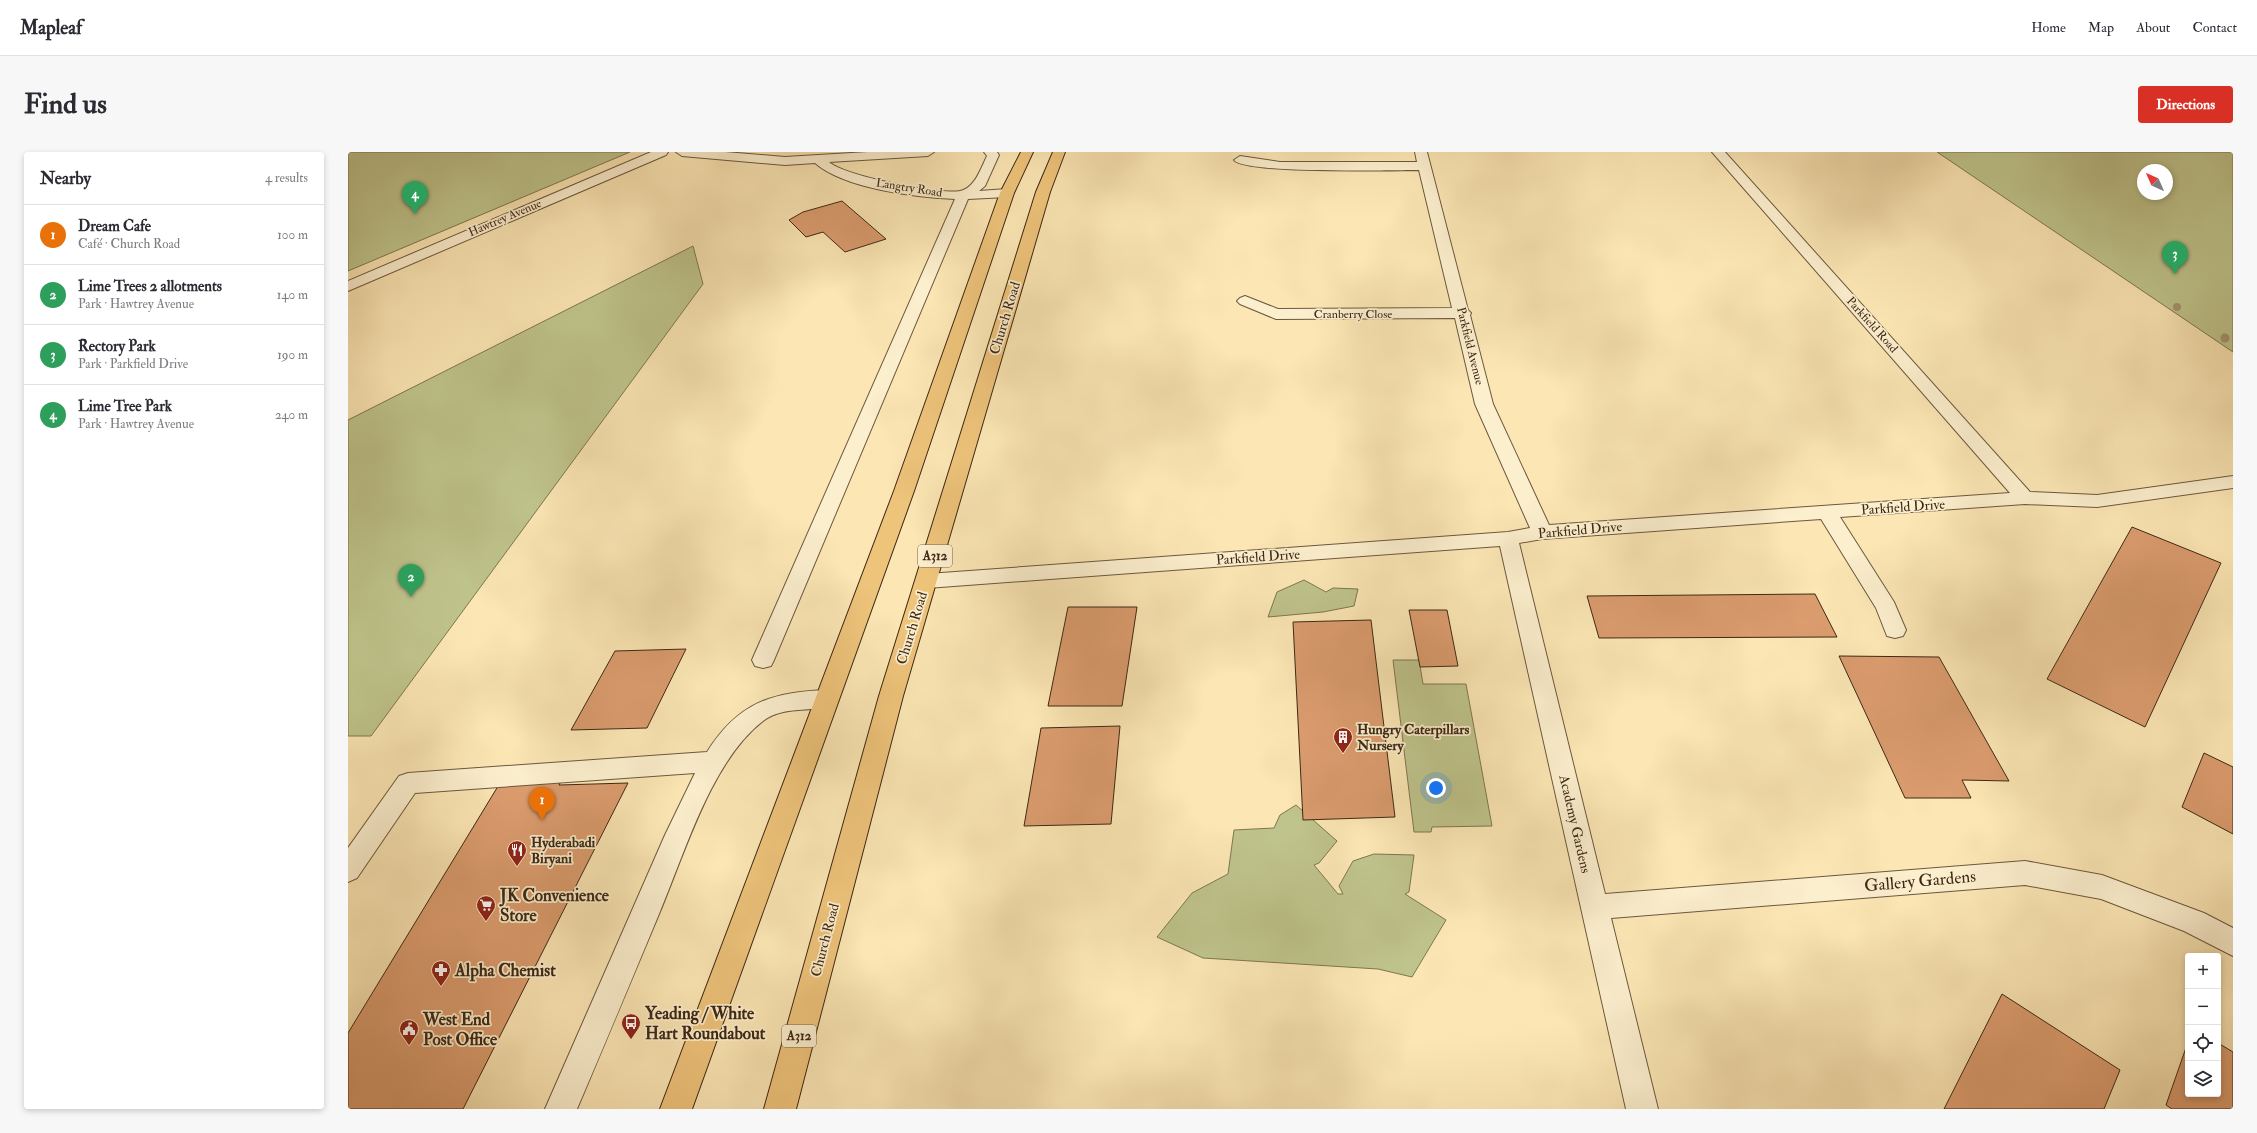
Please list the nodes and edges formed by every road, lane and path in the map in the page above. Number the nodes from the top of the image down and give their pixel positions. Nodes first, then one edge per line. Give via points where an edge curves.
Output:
1 (662, 152) edge
2 (682, 152) edge
3 (928, 152) edge
4 (990, 152) edge
5 (1027, 152) edge
6 (1059, 152) edge
7 (1718, 152) edge
8 (1422, 159) edge
9 (818, 160) junction
10 (1240, 160) dead end
11 (1007, 194) junction
12 (963, 195) junction
13 (348, 286) edge
14 (1245, 301) dead end
15 (1463, 313) junction
16 (2233, 482) edge
17 (2025, 498) junction
18 (1827, 512) junction
19 (1542, 532) junction
20 (1508, 539) junction
21 (927, 581) junction
22 (1895, 630) dead end
23 (762, 660) dead end
24 (827, 699) junction
25 (714, 762) junction
26 (348, 870) edge
27 (1595, 907) junction
28 (2233, 944) edge
29 (562, 1109) edge
30 (676, 1109) edge
31 (780, 1109) edge
32 (1642, 1109) edge

1 - 13 street, Hawtrey Avenue
2 - 9 street, Langtry Road via 762,160
3 - 9 street, Langtry Road
4 - 12 street via 993,155 978,186
5 - 11 highway
6 - 21 highway, Church Road / A312 via 1043,192
7 - 17 street, Parkfield Road
8 - 10 street via 1280,166
8 - 15 street, Parkfield Avenue
9 - 12 street, Langtry Road via 822,166 832,171 889,187
11 - 12 street, Langtry Road
11 - 24 highway via 904,491
12 - 23 street
14 - 15 street, Cranberry Close via 1276,314
15 - 19 street, Parkfield Avenue via 1484,404
16 - 17 street, Parkfield Drive via 2097,501
17 - 18 street, Parkfield Drive
18 - 19 street, Parkfield Drive
18 - 22 street via 1886,607
19 - 20 street, Parkfield Drive
20 - 21 street, Parkfield Drive
20 - 27 street, Academy Gardens
21 - 31 highway, Church Road / A312 via 891,696
24 - 25 street via 785,702 755,715 742,726
24 - 30 highway
25 - 26 street via 408,783
25 - 29 street via 689,811
27 - 28 street, Gallery Gardens via 2025,873 2102,887 2194,922
27 - 32 street, Academy Gardens

